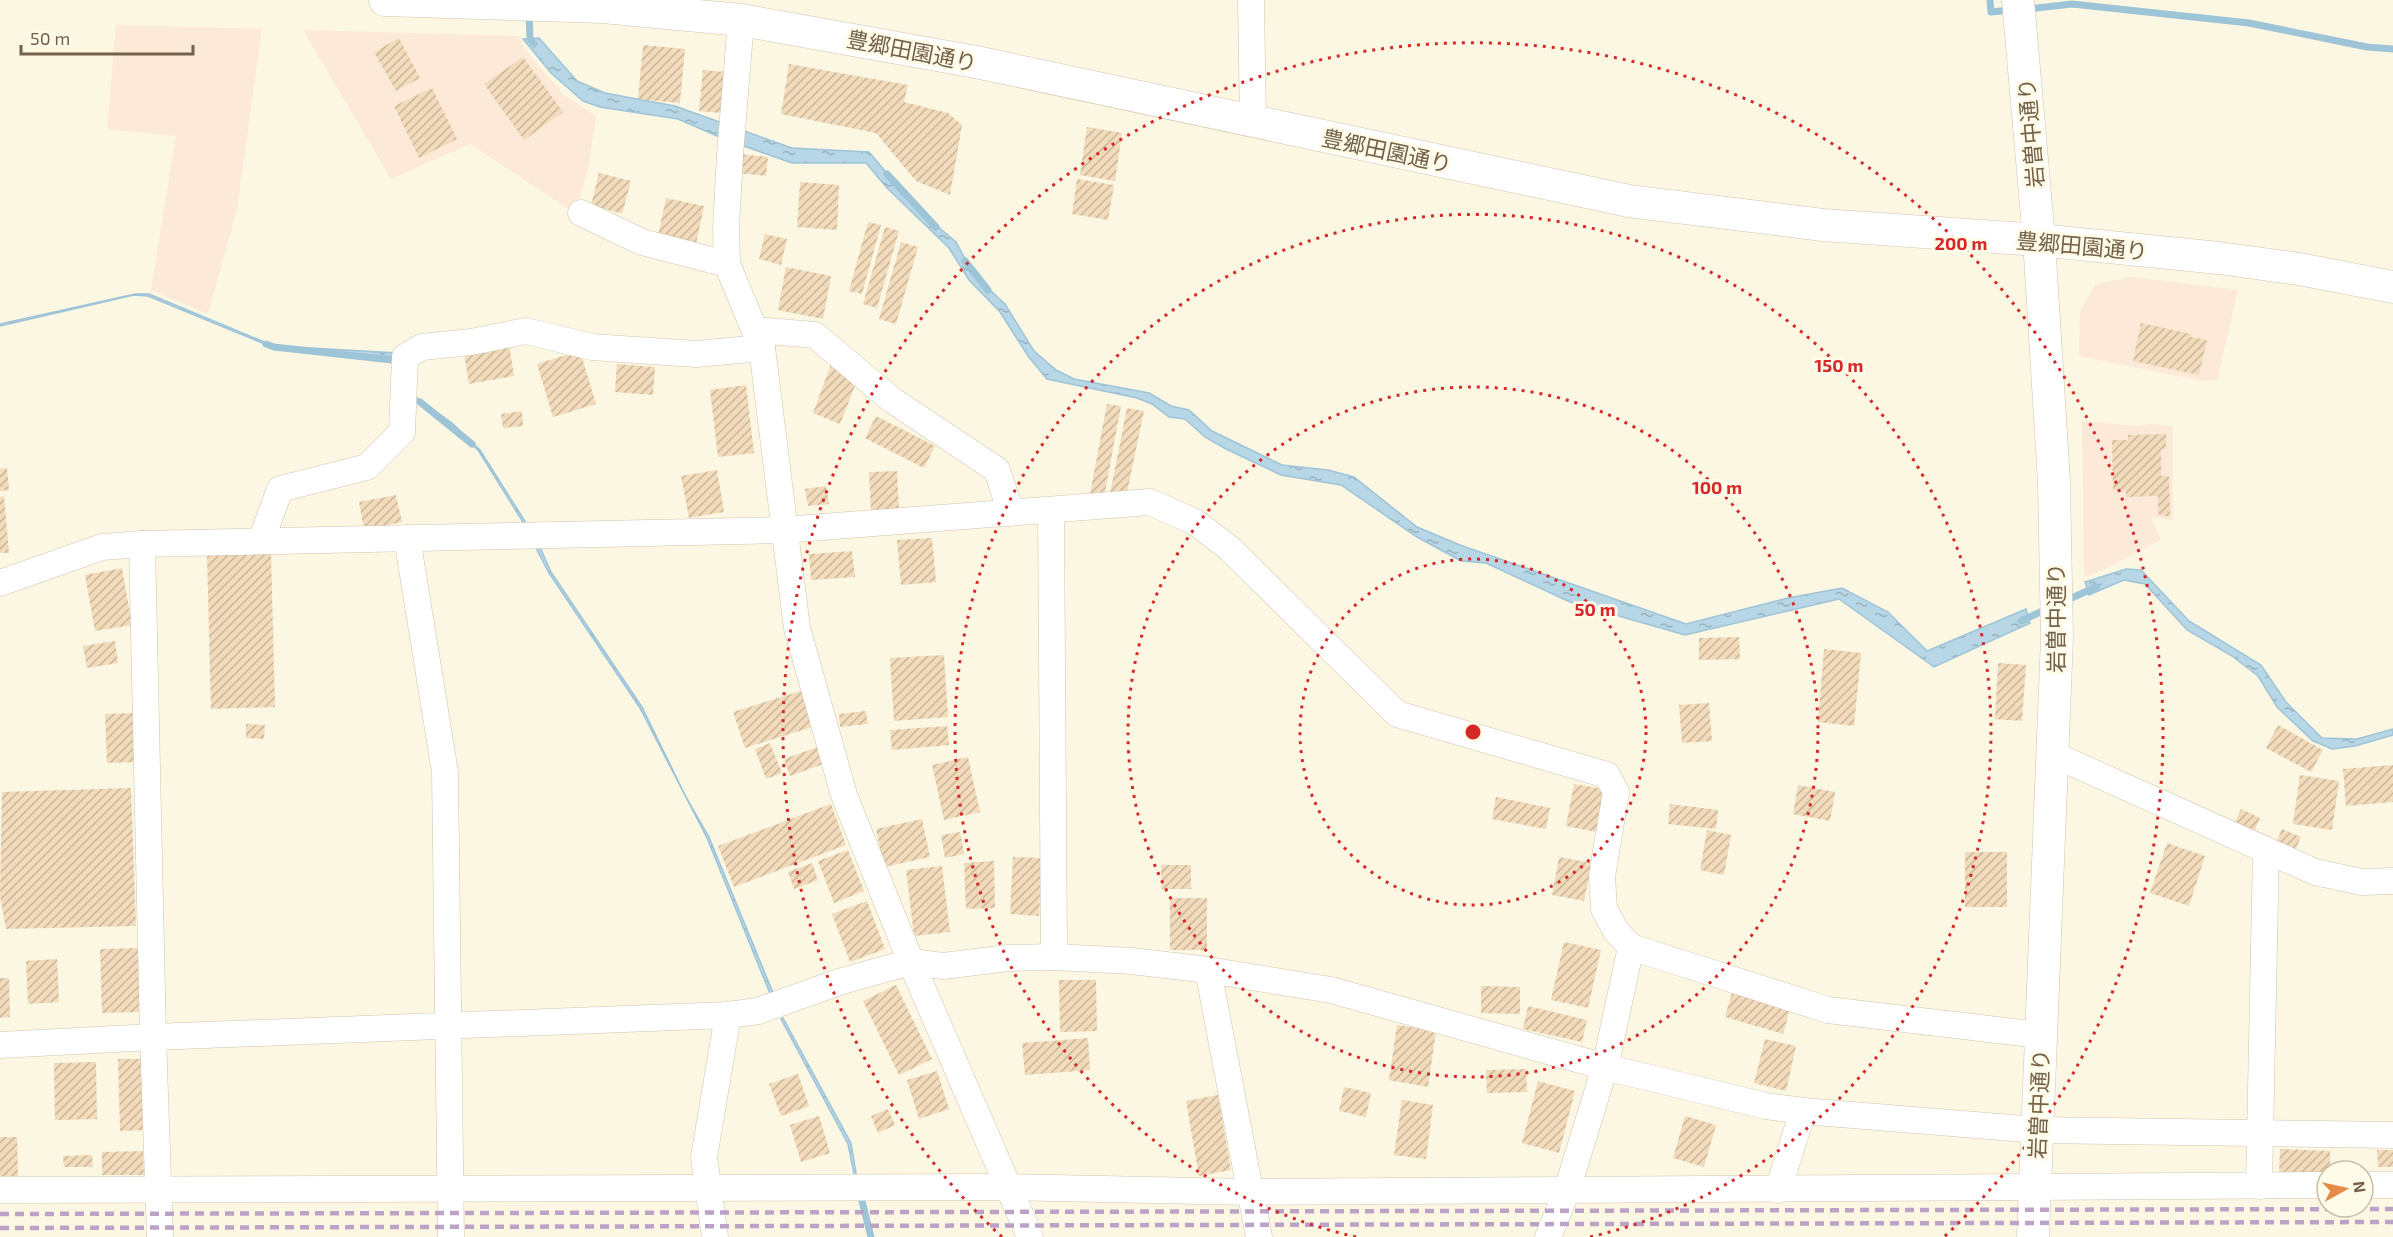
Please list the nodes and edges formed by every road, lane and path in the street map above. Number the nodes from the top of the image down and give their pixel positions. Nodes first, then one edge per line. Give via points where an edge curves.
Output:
1 (385, 0) edge
2 (1251, 0) edge
3 (2018, 0) edge
4 (603, 3) edge
5 (741, 20) junction
6 (1253, 122) junction
7 (581, 213) dead end
8 (2039, 240) junction
9 (727, 264) junction
10 (2393, 287) edge
11 (759, 339) junction
12 (1051, 510) junction
13 (1011, 513) junction
14 (783, 530) junction
15 (407, 538) junction
16 (261, 541) junction
17 (142, 544) junction
18 (0, 583) edge
19 (2052, 754) junction
20 (2266, 850) junction
21 (2393, 881) edge
22 (1631, 947) junction
23 (1054, 957) junction
24 (911, 962) junction
25 (1208, 970) junction
26 (728, 1016) junction
27 (447, 1026) junction
28 (2040, 1035) junction
29 (153, 1037) junction
30 (0, 1045) edge
31 (1605, 1067) junction
32 (1803, 1111) junction
33 (2037, 1130) junction
34 (2259, 1133) junction
35 (2393, 1135) edge
36 (2315, 1185) edge
37 (2375, 1185) edge
38 (2393, 1185) edge
39 (1008, 1186) junction
40 (2259, 1186) junction
41 (708, 1187) junction
42 (2034, 1187) junction
43 (450, 1188) junction
44 (159, 1189) junction
45 (0, 1190) edge
46 (1567, 1190) junction
47 (1778, 1190) junction
48 (1250, 1192) junction
49 (160, 1237) edge
50 (451, 1237) edge
51 (715, 1237) edge
52 (1030, 1237) edge
53 (1259, 1237) edge
54 (1548, 1237) edge
55 (2032, 1237) edge

1 - 4 street, 豊郷田園通り
2 - 6 street
3 - 8 street, 岩曽中通り
4 - 5 street, 豊郷田園通り
5 - 6 street, 豊郷田園通り via 964,60
5 - 9 street via 729,155
6 - 8 street, 豊郷田園通り via 1629,201 1823,225
7 - 9 street via 642,242
8 - 10 street, 豊郷田園通り via 2219,258
8 - 19 street, 岩曽中通り via 2054,482 2057,638
9 - 11 street
11 - 13 street via 815,335 892,400 997,470
11 - 14 street
11 - 16 street via 696,354 592,347 526,330 422,347 405,357 402,432 367,467 280,489
12 - 13 street
12 - 22 street via 1150,502 1195,522 1229,548 1397,714 1607,775 1616,792 1602,876 1604,909
12 - 23 street
13 - 14 street
14 - 15 street
14 - 24 street via 797,628 844,795
15 - 16 street
15 - 27 street via 445,772
16 - 17 street
17 - 18 street via 102,547
17 - 29 street
19 - 20 street
19 - 28 street, 岩曽中通り
20 - 21 street via 2315,872 2362,882
20 - 34 street
22 - 28 street via 1828,1010
22 - 31 street
23 - 24 street via 943,966
23 - 25 street
24 - 26 street via 758,1011
24 - 39 street
25 - 31 street via 1331,990
25 - 48 street
26 - 27 street
26 - 41 street via 704,1157
27 - 29 street
27 - 43 street
28 - 33 street, 岩曽中通り
29 - 30 street
29 - 44 street
31 - 32 street via 1766,1106
31 - 46 street
32 - 33 street
32 - 47 street
33 - 34 street
33 - 42 street, 岩曽中通り
34 - 35 street
34 - 40 street
36 - 40 street
37 - 38 street
39 - 41 street
39 - 48 street
39 - 52 street
40 - 42 street
41 - 43 street
41 - 51 street
42 - 47 street
42 - 55 street, 岩曽中通り
43 - 44 street
43 - 50 street
44 - 45 street
44 - 49 street
46 - 47 street
46 - 48 street
46 - 54 street
48 - 53 street

